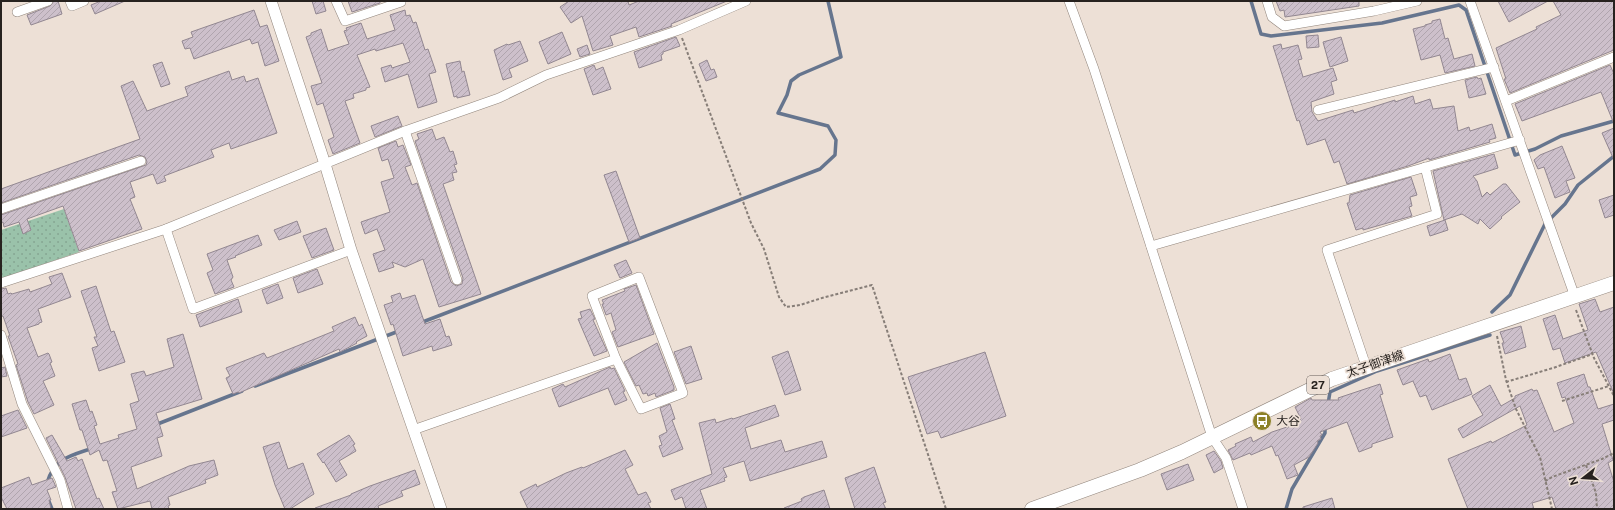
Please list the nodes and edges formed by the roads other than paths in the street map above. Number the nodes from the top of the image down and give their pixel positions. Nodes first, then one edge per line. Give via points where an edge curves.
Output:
1 (48, 1) edge
2 (70, 1) edge
3 (84, 1) edge
4 (272, 1) edge
5 (336, 1) edge
6 (401, 1) edge
7 (746, 1) edge
8 (1069, 1) edge
9 (1267, 1) edge
10 (1417, 1) edge
11 (1470, 1) edge
12 (17, 12) dead end
13 (1614, 57) edge
14 (1494, 67) junction
15 (1506, 101) junction
16 (1318, 110) dead end
17 (405, 130) junction
18 (1520, 140) junction
19 (141, 161) dead end
20 (324, 164) junction
21 (1425, 167) junction
22 (1, 209) edge
23 (166, 229) junction
24 (1151, 246) junction
25 (351, 250) junction
26 (457, 280) dead end
27 (1, 283) edge
28 (1614, 283) edge
29 (1575, 297) junction
30 (1, 335) edge
31 (616, 359) junction
32 (1366, 366) junction
33 (413, 430) junction
34 (1212, 437) junction
35 (68, 509) edge
36 (441, 509) edge
37 (1032, 509) edge
38 (1243, 509) edge

1 - 12 street
2 - 3 street via 72,6
4 - 20 street
5 - 6 street via 345,21
7 - 17 street via 679,30 546,75 499,98
8 - 24 street via 1094,69
9 - 10 street via 1272,17 1284,26
11 - 14 street
13 - 15 street
14 - 15 street
14 - 16 street
15 - 18 street
17 - 20 street
17 - 26 street
18 - 21 street
18 - 29 street
19 - 22 street
20 - 23 street
20 - 25 street
21 - 24 street
21 - 32 street via 1437,214 1327,250
23 - 25 street via 193,310
23 - 27 street
24 - 34 street
25 - 33 street
28 - 29 main road, 太子御津線 / 27
29 - 32 main road, 太子御津線 / 27
30 - 35 street via 22,404 60,480
31 - 31 street via 642,409 683,393 639,277 592,296
31 - 33 street
32 - 34 main road, 太子御津線 / 27 via 1332,379
33 - 36 street
34 - 37 main road, 太子御津線 / 27 via 1140,470
34 - 38 street via 1226,458

